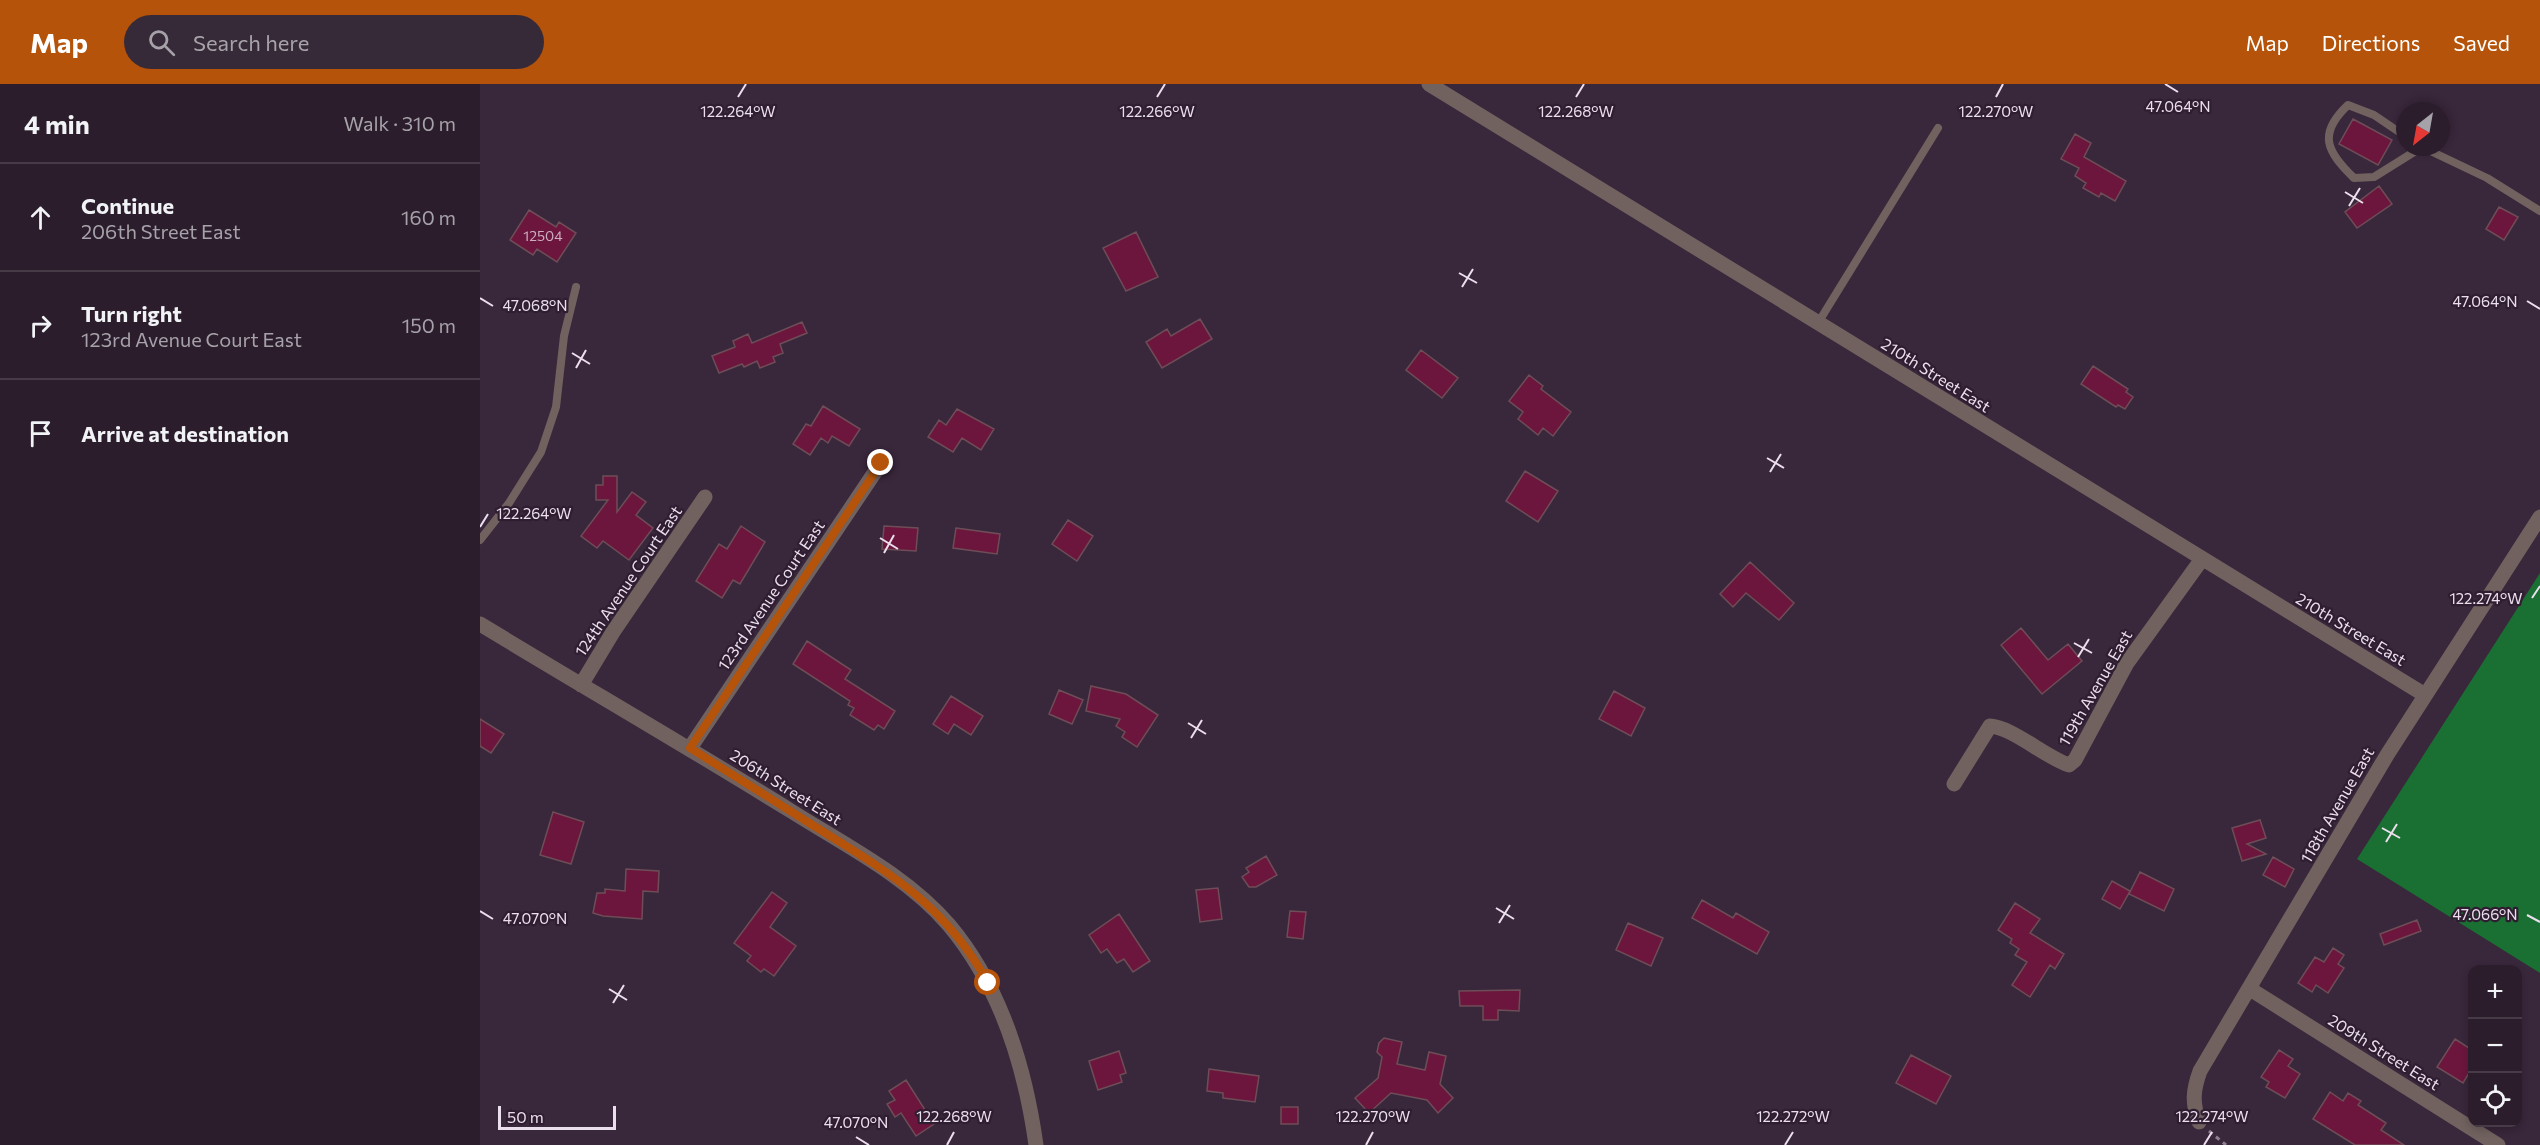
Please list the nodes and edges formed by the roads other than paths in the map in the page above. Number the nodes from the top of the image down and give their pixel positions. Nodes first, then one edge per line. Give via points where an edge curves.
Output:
1 (1429, 84) edge
2 (1938, 128) dead end
3 (2396, 130) edge
4 (2408, 156) edge
5 (2441, 156) edge
6 (2540, 211) edge
7 (576, 287) dead end
8 (1818, 323) junction
9 (881, 463) dead end
10 (705, 497) dead end
11 (2540, 516) edge
12 (480, 540) edge
13 (2202, 559) junction
14 (480, 624) edge
15 (581, 685) junction
16 (2425, 695) junction
17 (690, 748) junction
18 (1954, 784) dead end
19 (2250, 988) junction
20 (2199, 1122) road end
21 (1036, 1145) edge
22 (2498, 1145) edge

1 - 8 street, 210th Street East
2 - 8 lane
3 - 4 lane via 2374,115 2348,105 2335,117 2328,142 2335,159 2354,177 2374,177
5 - 6 lane via 2487,178
7 - 12 lane via 564,336 556,407 541,452
8 - 13 street, 210th Street East
9 - 17 street, 123rd Avenue Court East
10 - 15 street, 124th Avenue Court East
11 - 16 street, 118th Avenue East
13 - 16 street, 210th Street East
13 - 18 street, 119th Avenue East via 2127,663 2075,760 2068,765 2007,731 1990,726
14 - 15 street, 206th Street East
15 - 17 street, 206th Street East
16 - 19 street, 118th Avenue East
17 - 21 street, 206th Street East via 882,868 921,897 950,926 978,965 1014,1041
19 - 20 street, 118th Avenue East via 2200,1071 2194,1090
19 - 22 street, 209th Street East

